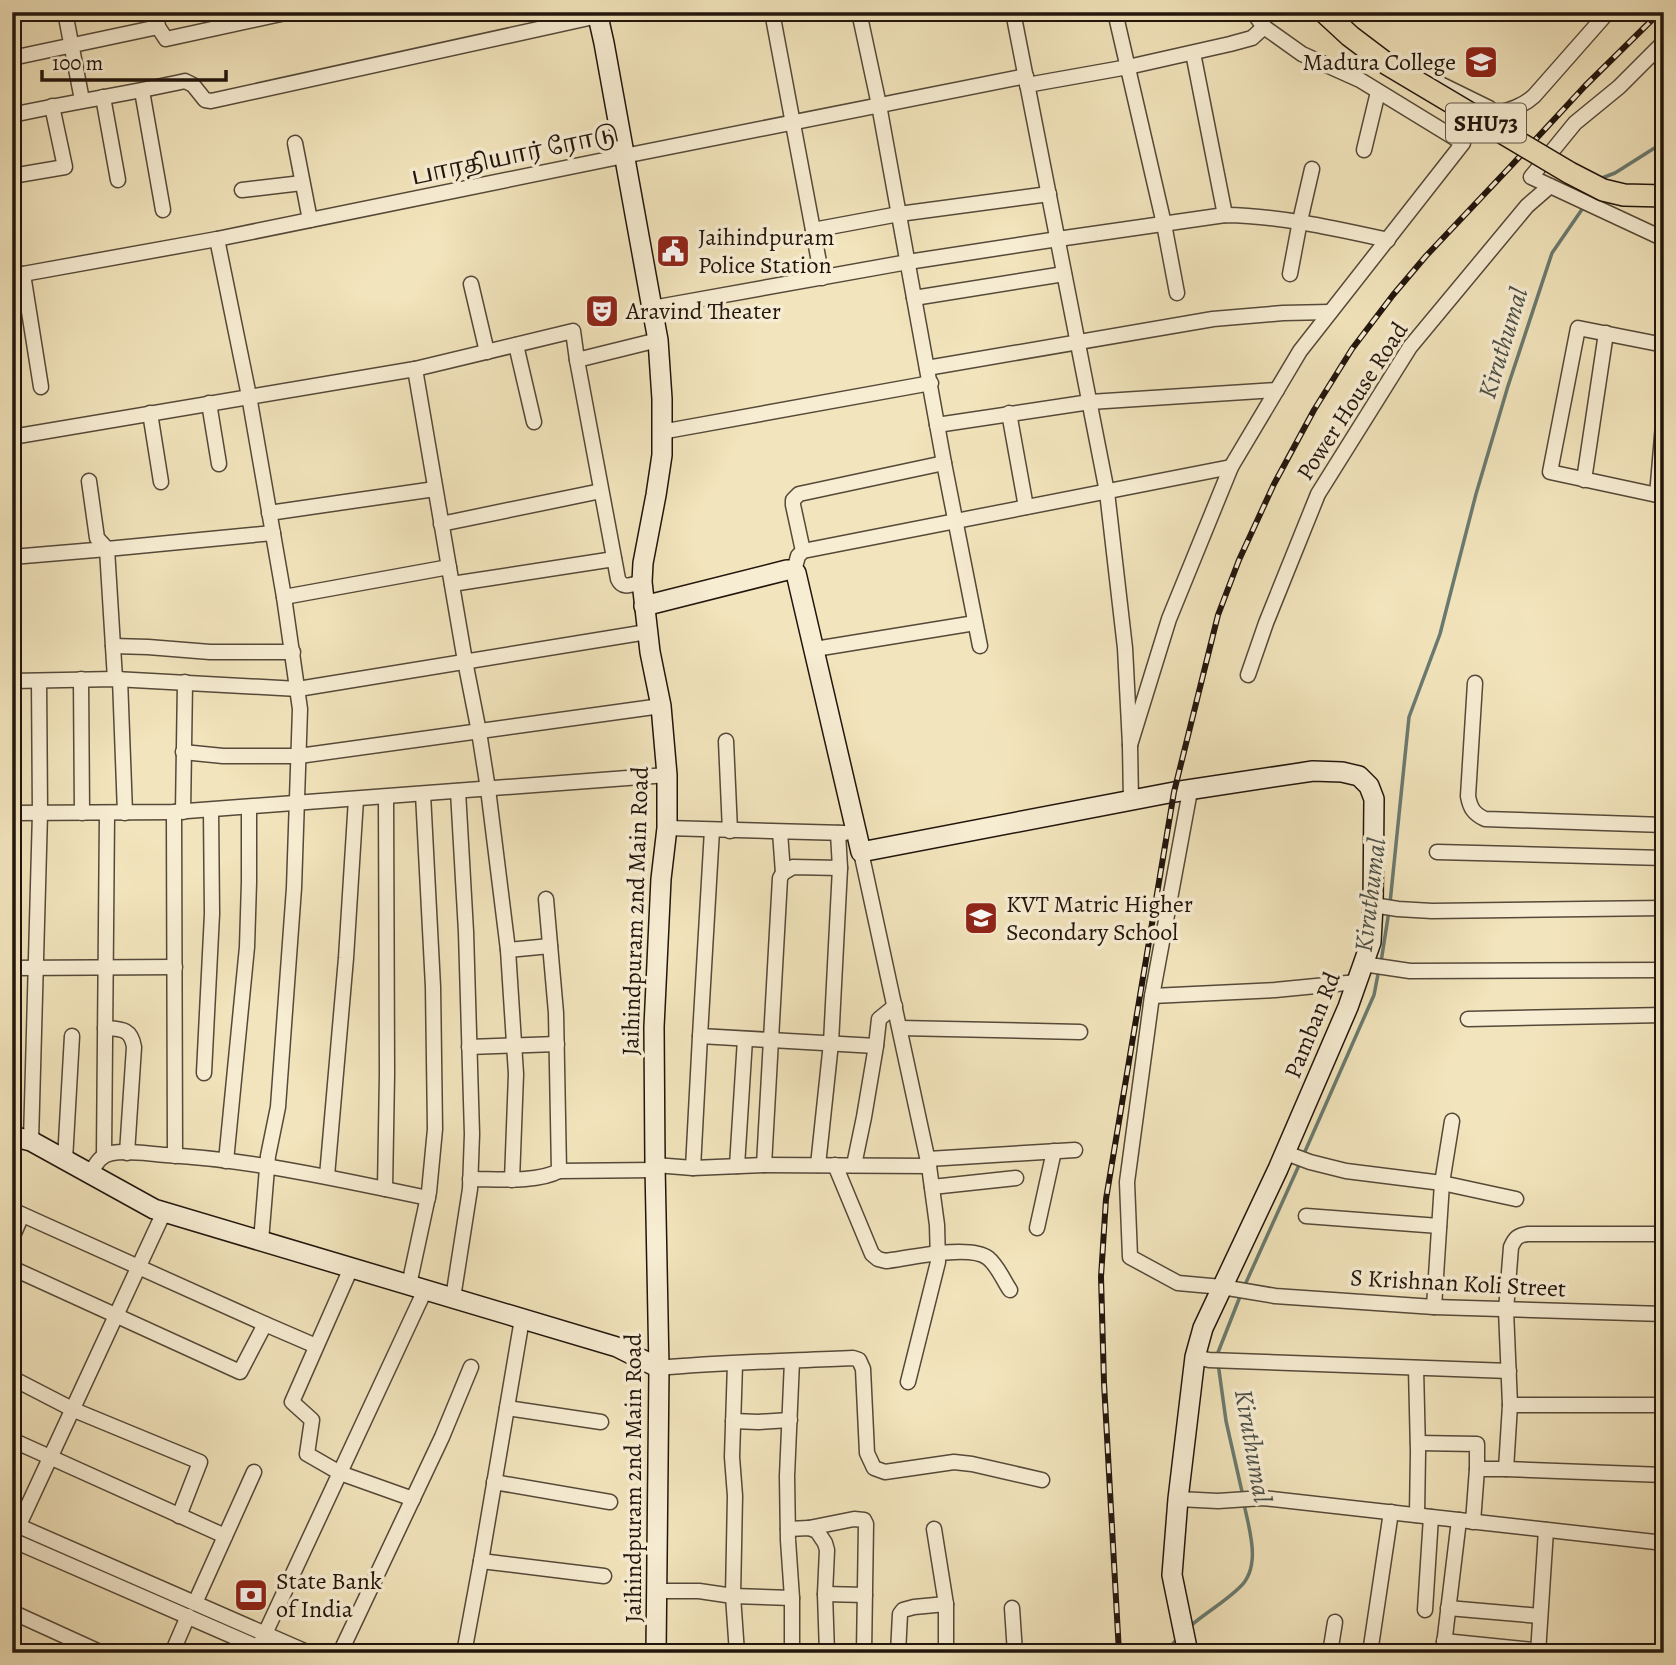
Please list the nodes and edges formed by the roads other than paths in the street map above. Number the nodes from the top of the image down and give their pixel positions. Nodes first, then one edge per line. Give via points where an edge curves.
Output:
1 (65, 12) edge
2 (290, 12) edge
3 (772, 12) edge
4 (859, 12) edge
5 (1013, 12) edge
6 (1115, 12) edge
7 (1253, 12) edge
8 (1324, 12) edge
9 (1339, 12) edge
10 (1608, 12) edge
11 (603, 14) edge
12 (157, 20) edge
13 (1264, 27) junction
14 (1664, 41) edge
15 (72, 45) junction
16 (1192, 53) junction
17 (12, 58) edge
18 (1128, 67) junction
19 (1027, 80) junction
20 (142, 91) junction
21 (1378, 92) junction
22 (103, 97) junction
23 (82, 100) junction
24 (879, 105) junction
25 (52, 106) junction
26 (12, 115) edge
27 (792, 122) junction
28 (295, 144) dead end
29 (1364, 150) dead end
30 (624, 156) junction
31 (1312, 169) dead end
32 (12, 176) edge
33 (118, 180) dead end
34 (302, 183) junction
35 (1550, 186) junction
36 (242, 190) dead end
37 (1049, 194) junction
38 (1664, 195) edge
39 (163, 210) dead end
40 (899, 214) junction
41 (1225, 215) junction
42 (310, 220) junction
43 (1300, 221) junction
44 (1164, 224) junction
45 (813, 230) junction
46 (217, 239) junction
47 (1058, 239) junction
48 (1664, 239) edge
49 (1388, 240) junction
50 (908, 262) junction
51 (1064, 274) junction
52 (1290, 274) dead end
53 (18, 275) edge
54 (822, 278) junction
55 (471, 284) dead end
56 (1177, 293) dead end
57 (914, 298) junction
58 (652, 308) junction
59 (1330, 312) junction
60 (1606, 333) junction
61 (657, 340) junction
62 (1077, 342) junction
63 (516, 345) junction
64 (1664, 345) edge
65 (487, 352) junction
66 (577, 360) junction
67 (927, 368) junction
68 (415, 369) junction
69 (931, 383) junction
70 (41, 387) dead end
71 (1277, 390) junction
72 (249, 396) junction
73 (1090, 402) junction
74 (209, 403) junction
75 (150, 413) junction
76 (1009, 413) junction
77 (1664, 413) edge
78 (534, 422) dead end
79 (937, 425) junction
80 (661, 432) junction
81 (12, 437) edge
82 (944, 463) junction
83 (219, 464) dead end
84 (1231, 467) junction
85 (1584, 480) junction
86 (89, 481) dead end
87 (161, 482) dead end
88 (435, 489) junction
89 (601, 491) junction
90 (1107, 492) junction
91 (1660, 495) edge
92 (1026, 507) junction
93 (270, 513) junction
94 (956, 521) junction
95 (442, 524) junction
96 (273, 533) junction
97 (107, 548) junction
98 (803, 551) junction
99 (12, 557) edge
100 (614, 559) junction
101 (449, 567) junction
102 (794, 571) junction
103 (642, 582) junction
104 (452, 584) junction
105 (284, 597) junction
106 (644, 606) junction
107 (975, 623) junction
108 (647, 632) junction
109 (113, 646) junction
110 (980, 646) dead end
111 (815, 649) junction
112 (293, 652) junction
113 (465, 661) junction
114 (1248, 675) dead end
115 (118, 679) junction
116 (82, 680) junction
117 (12, 681) edge
118 (40, 681) junction
119 (184, 682) junction
120 (1475, 683) dead end
121 (298, 688) junction
122 (661, 706) junction
123 (479, 732) junction
124 (726, 741) dead end
125 (1130, 745) junction
126 (183, 752) junction
127 (299, 756) junction
128 (667, 775) junction
129 (488, 789) junction
130 (458, 791) junction
131 (1190, 791) junction
132 (423, 794) junction
133 (386, 797) junction
134 (356, 799) junction
135 (1131, 801) junction
136 (297, 803) junction
137 (248, 807) junction
138 (211, 810) junction
139 (178, 812) junction
140 (12, 813) edge
141 (40, 813) junction
142 (82, 813) junction
143 (107, 813) junction
144 (125, 813) junction
145 (1664, 825) edge
146 (667, 828) junction
147 (712, 830) junction
148 (730, 831) junction
149 (780, 832) junction
150 (852, 840) junction
151 (1437, 852) dead end
152 (1664, 858) edge
153 (840, 868) junction
154 (783, 873) junction
155 (545, 898) dead end
156 (1378, 905) junction
157 (1664, 908) edge
158 (550, 946) junction
159 (508, 950) junction
160 (175, 967) junction
161 (12, 968) edge
162 (106, 968) junction
163 (36, 969) junction
164 (1664, 970) edge
165 (1364, 971) junction
166 (1152, 996) junction
167 (895, 1006) junction
168 (1664, 1016) edge
169 (1468, 1019) dead end
170 (105, 1028) junction
171 (900, 1028) junction
172 (1080, 1032) dead end
173 (72, 1036) dead end
174 (700, 1037) junction
175 (745, 1039) junction
176 (771, 1040) junction
177 (831, 1043) junction
178 (557, 1044) junction
179 (876, 1045) junction
180 (514, 1046) junction
181 (469, 1047) junction
182 (204, 1073) dead end
183 (1452, 1121) dead end
184 (26, 1134) edge
185 (66, 1145) junction
186 (127, 1148) junction
187 (104, 1149) junction
188 (1075, 1150) dead end
189 (1054, 1151) junction
190 (174, 1152) junction
191 (1290, 1154) junction
192 (226, 1155) junction
193 (268, 1161) junction
194 (928, 1162) junction
195 (764, 1165) junction
196 (818, 1165) junction
197 (835, 1165) junction
198 (854, 1165) junction
199 (737, 1166) junction
200 (655, 1168) junction
201 (693, 1168) junction
202 (559, 1171) junction
203 (327, 1172) junction
204 (90, 1174) junction
205 (1016, 1178) dead end
206 (512, 1180) junction
207 (1442, 1183) junction
208 (385, 1184) junction
209 (932, 1187) junction
210 (469, 1189) junction
211 (429, 1192) junction
212 (1517, 1199) dead end
213 (17, 1212) edge
214 (164, 1212) junction
215 (1306, 1216) dead end
216 (1439, 1226) junction
217 (1037, 1228) dead end
218 (1664, 1234) edge
219 (12, 1238) edge
220 (261, 1241) junction
221 (938, 1253) junction
222 (139, 1267) junction
223 (12, 1268) edge
224 (351, 1268) junction
225 (417, 1288) junction
226 (1227, 1288) junction
227 (1010, 1290) dead end
228 (453, 1298) junction
229 (1434, 1307) junction
230 (1506, 1310) junction
231 (1664, 1314) edge
232 (117, 1315) junction
233 (522, 1319) junction
234 (265, 1324) junction
235 (316, 1346) junction
236 (1202, 1359) junction
237 (792, 1361) junction
238 (735, 1364) junction
239 (471, 1367) dead end
240 (659, 1368) junction
241 (1416, 1368) junction
242 (1509, 1371) junction
243 (12, 1378) edge
244 (908, 1382) dead end
245 (1510, 1405) junction
246 (1664, 1405) edge
247 (507, 1408) junction
248 (74, 1410) junction
249 (790, 1420) junction
250 (733, 1421) junction
251 (601, 1422) dead end
252 (12, 1440) edge
253 (1418, 1443) junction
254 (52, 1458) junction
255 (1477, 1469) junction
256 (1506, 1469) junction
257 (254, 1472) dead end
258 (340, 1473) junction
259 (1664, 1475) edge
260 (1042, 1480) dead end
261 (495, 1482) junction
262 (412, 1499) junction
263 (1178, 1499) junction
264 (610, 1502) dead end
265 (1391, 1512) junction
266 (179, 1516) junction
267 (1424, 1516) junction
268 (1466, 1521) junction
269 (809, 1528) junction
270 (788, 1529) junction
271 (934, 1529) dead end
272 (1546, 1530) junction
273 (13, 1534) edge
274 (225, 1536) junction
275 (1664, 1544) edge
276 (481, 1561) junction
277 (604, 1576) dead end
278 (658, 1591) junction
279 (825, 1594) junction
280 (865, 1595) junction
281 (733, 1596) junction
282 (792, 1598) junction
283 (946, 1605) junction
284 (1012, 1608) dead end
285 (1448, 1608) junction
286 (191, 1609) junction
287 (1425, 1610) dead end
288 (12, 1612) edge
289 (1540, 1616) junction
290 (1335, 1622) dead end
291 (262, 1646) edge
292 (1444, 1647) edge
293 (1538, 1651) edge
294 (1188, 1652) edge
295 (102, 1653) edge
296 (172, 1653) edge
297 (309, 1653) edge
298 (340, 1653) edge
299 (464, 1653) edge
300 (656, 1653) edge
301 (737, 1653) edge
302 (792, 1653) edge
303 (827, 1653) edge
304 (864, 1653) edge
305 (898, 1653) edge
306 (946, 1653) edge
307 (1015, 1653) edge
308 (1330, 1653) edge
309 (1370, 1653) edge
310 (1562, 1653) edge

1 - 15 street
2 - 12 street via 166,39
3 - 27 street
4 - 24 street
5 - 19 street
6 - 18 street
7 - 13 street
8 - 38 main road, SHU73, bridge via 1387,64 1570,173 1623,195
9 - 10 street via 1387,53 1494,114 1527,102
11 - 20 street via 211,101 185,81
11 - 30 street, Jaihindpuram 2nd Main Road
12 - 15 street
13 - 16 street, பாரதியார் ரோடு via 1252,38
13 - 21 street via 1302,54
14 - 35 street via 1575,123 1531,177
15 - 17 street
15 - 23 street
16 - 18 street, பாரதியார் ரோடு
16 - 41 street
18 - 19 street, பாரதியார் ரோடு
18 - 44 street
19 - 24 street, பாரதியார் ரோடு
19 - 37 street
20 - 22 street
20 - 39 street
21 - 29 street
21 - 49 street via 1463,143
22 - 23 street
22 - 33 street
23 - 25 street
24 - 27 street, பாரதியார் ரோடு
24 - 40 street
25 - 26 street
25 - 32 street via 65,167
27 - 30 street, பாரதியார் ரோடு
27 - 45 street
28 - 34 street
30 - 42 street, பாரதியார் ரோடு
30 - 58 street, Jaihindpuram 2nd Main Road
31 - 43 street
34 - 36 street
34 - 42 street
35 - 48 street
35 - 114 street, Power House Road via 1527,206 1410,347 1318,494
37 - 40 street
37 - 47 street
40 - 45 street
40 - 50 street
41 - 43 street
41 - 44 street
42 - 46 street, பாரதியார் ரோடு
43 - 49 street
43 - 52 street
44 - 47 street
44 - 56 street
45 - 54 street
46 - 53 street, பாரதியார் ரோடு
46 - 72 street
47 - 50 street
47 - 51 street
49 - 59 street
50 - 54 street
50 - 57 street
51 - 57 street
51 - 62 street
53 - 70 street
54 - 58 street
55 - 65 street
57 - 67 street
58 - 61 street, Jaihindpuram 2nd Main Road
59 - 62 street via 1213,319
59 - 71 street
60 - 64 street
60 - 85 street
60 - 85 street via 1578,328 1550,472
61 - 66 street
61 - 80 street, Jaihindpuram 2nd Main Road
62 - 67 street
62 - 73 street
63 - 65 street
63 - 66 street via 573,331
63 - 78 street
65 - 68 street
66 - 89 street
67 - 69 street
68 - 72 street
68 - 88 street
69 - 79 street
69 - 80 street
71 - 73 street
71 - 84 street
72 - 74 street
72 - 93 street
73 - 76 street
73 - 90 street
74 - 75 street
74 - 83 street
75 - 81 street
75 - 87 street
76 - 79 street
76 - 92 street
77 - 91 street
79 - 82 street
80 - 103 street, Jaihindpuram 2nd Main Road via 662,454
82 - 94 street
82 - 98 street via 799,494 793,505
84 - 90 street
84 - 125 street via 1169,618
85 - 91 street
86 - 97 street via 97,537
88 - 93 street
88 - 95 street
89 - 95 street
89 - 100 street
90 - 92 street
90 - 125 street via 1125,648
92 - 94 street
93 - 96 street
94 - 98 street
94 - 107 street
95 - 101 street
96 - 97 street
96 - 105 street
97 - 99 street
97 - 109 street
98 - 102 street
100 - 103 street via 621,585
100 - 104 street
101 - 104 street
101 - 105 street
102 - 106 street
102 - 111 street
103 - 106 street, Jaihindpuram 2nd Main Road
104 - 113 street
105 - 112 street
106 - 108 street, Jaihindpuram 2nd Main Road
107 - 110 street
107 - 111 street
108 - 113 street
108 - 122 street, Jaihindpuram 2nd Main Road
109 - 112 street
109 - 115 street
111 - 150 street
112 - 121 street
113 - 121 street
113 - 123 street
115 - 116 street
115 - 119 street
115 - 144 street
116 - 118 street
116 - 142 street
117 - 118 street
118 - 141 street
119 - 121 street
119 - 126 street
120 - 145 street via 1468,796 1475,814 1485,819
121 - 127 street
122 - 123 street
122 - 128 street, Jaihindpuram 2nd Main Road
123 - 127 street
123 - 129 street
124 - 148 street
125 - 135 street
126 - 127 street
126 - 139 street
127 - 136 street
128 - 129 street
128 - 146 street, Jaihindpuram 2nd Main Road
129 - 130 street
129 - 159 street
130 - 132 street
130 - 181 street
131 - 135 street, Pamban Rd
131 - 156 street, Pamban Rd via 1313,771 1359,776 1374,799
131 - 166 street
132 - 133 street
132 - 211 street via 433,987 435,1129
133 - 134 street
133 - 208 street
134 - 136 street
134 - 203 street
135 - 150 street, Pamban Rd
136 - 137 street
136 - 193 street via 278,1107
137 - 138 street
137 - 192 street via 247,947
138 - 139 street
138 - 182 street via 212,914
139 - 144 street
139 - 160 street
140 - 141 street
141 - 142 street
141 - 163 street
142 - 143 street
143 - 144 street
143 - 162 street
146 - 147 street
146 - 200 street, Jaihindpuram 2nd Main Road via 654,1027
147 - 148 street
147 - 174 street
148 - 149 street
149 - 150 street
149 - 154 street
150 - 153 street
150 - 167 street
151 - 152 street
153 - 154 street via 793,867
153 - 177 street
154 - 176 street
155 - 158 street
156 - 157 street via 1432,911
156 - 165 street, Pamban Rd
158 - 159 street
158 - 178 street
159 - 180 street
160 - 162 street
160 - 190 street
161 - 163 street
162 - 163 street
162 - 170 street
163 - 184 street
164 - 165 street
165 - 166 street via 1275,990
165 - 191 street, Pamban Rd
166 - 226 street, S Krishnan Koli Street via 1126,1182 1130,1257 1178,1283
167 - 171 street
167 - 179 street via 879,1019
168 - 169 street
170 - 186 street via 128,1032 134,1047
170 - 187 street
171 - 172 street
171 - 194 street
173 - 185 street
174 - 175 street
174 - 201 street
175 - 176 street
175 - 199 street
176 - 177 street
176 - 195 street
177 - 179 street
177 - 196 street
178 - 180 street
178 - 202 street
179 - 198 street
180 - 181 street
180 - 206 street
181 - 210 street
183 - 207 street
184 - 185 street
185 - 204 street
186 - 187 street via 112,1153
186 - 190 street
187 - 204 street
188 - 189 street
189 - 194 street
189 - 217 street
190 - 192 street
191 - 207 street via 1346,1171
191 - 226 street, Pamban Rd
192 - 193 street
193 - 203 street
193 - 220 street
194 - 198 street
194 - 209 street
195 - 196 street
195 - 199 street
196 - 197 street
197 - 198 street
197 - 221 street via 872,1254 886,1261
199 - 201 street
200 - 201 street
200 - 202 street
200 - 240 street, Jaihindpuram 2nd Main Road
202 - 206 street
203 - 208 street
204 - 214 street
205 - 209 street
206 - 210 street
207 - 212 street
207 - 216 street
208 - 211 street
209 - 221 street
210 - 228 street
211 - 225 street
213 - 219 street
213 - 222 street
214 - 220 street
214 - 222 street
215 - 216 street
216 - 229 street
218 - 230 street via 1519,1235 1511,1247
220 - 224 street
221 - 227 street via 987,1257
221 - 244 street
222 - 232 street
222 - 234 street
223 - 232 street
224 - 225 street
224 - 235 street
225 - 228 street
225 - 258 street
226 - 229 street, S Krishnan Koli Street via 1275,1296
226 - 236 street, Pamban Rd via 1203,1328
228 - 233 street
229 - 230 street, S Krishnan Koli Street
230 - 231 street, S Krishnan Koli Street
230 - 242 street
232 - 234 street via 240,1372
232 - 248 street
233 - 240 street via 617,1347
233 - 247 street
234 - 235 street
235 - 258 street via 292,1402 312,1420 307,1454
236 - 241 street
236 - 263 street, Pamban Rd
237 - 238 street
237 - 249 street
237 - 260 street via 853,1358 862,1363 867,1453 878,1470 954,1462
238 - 240 street
238 - 250 street
239 - 262 street
240 - 278 street, Jaihindpuram 2nd Main Road
241 - 242 street
241 - 253 street
242 - 245 street
243 - 248 street
245 - 246 street
245 - 256 street
247 - 251 street
247 - 261 street
248 - 254 street
248 - 266 street via 200,1462
249 - 250 street
249 - 270 street
250 - 281 street
252 - 254 street
253 - 255 street via 1477,1444
253 - 267 street
254 - 266 street
254 - 273 street
255 - 256 street
255 - 268 street
256 - 259 street
257 - 274 street
258 - 262 street
258 - 291 street
261 - 264 street
261 - 276 street
262 - 298 street
263 - 265 street via 1263,1498
263 - 294 street, Pamban Rd via 1172,1575
265 - 267 street
265 - 309 street
266 - 274 street
267 - 268 street
267 - 287 street
268 - 272 street
268 - 285 street
269 - 270 street
269 - 279 street via 817,1531 827,1550
269 - 280 street via 864,1520
270 - 282 street
271 - 283 street
272 - 275 street
272 - 289 street
273 - 286 street
273 - 286 street via 149,1583
274 - 286 street
276 - 277 street
276 - 299 street
278 - 281 street
278 - 300 street, Jaihindpuram 2nd Main Road
279 - 280 street
279 - 303 street
280 - 304 street
281 - 282 street
281 - 301 street
282 - 302 street
283 - 305 street via 903,1610
283 - 306 street
284 - 307 street
285 - 289 street
285 - 292 street
286 - 291 street
286 - 296 street
288 - 295 street
289 - 293 street
290 - 308 street
291 - 297 street
292 - 293 street
293 - 310 street

